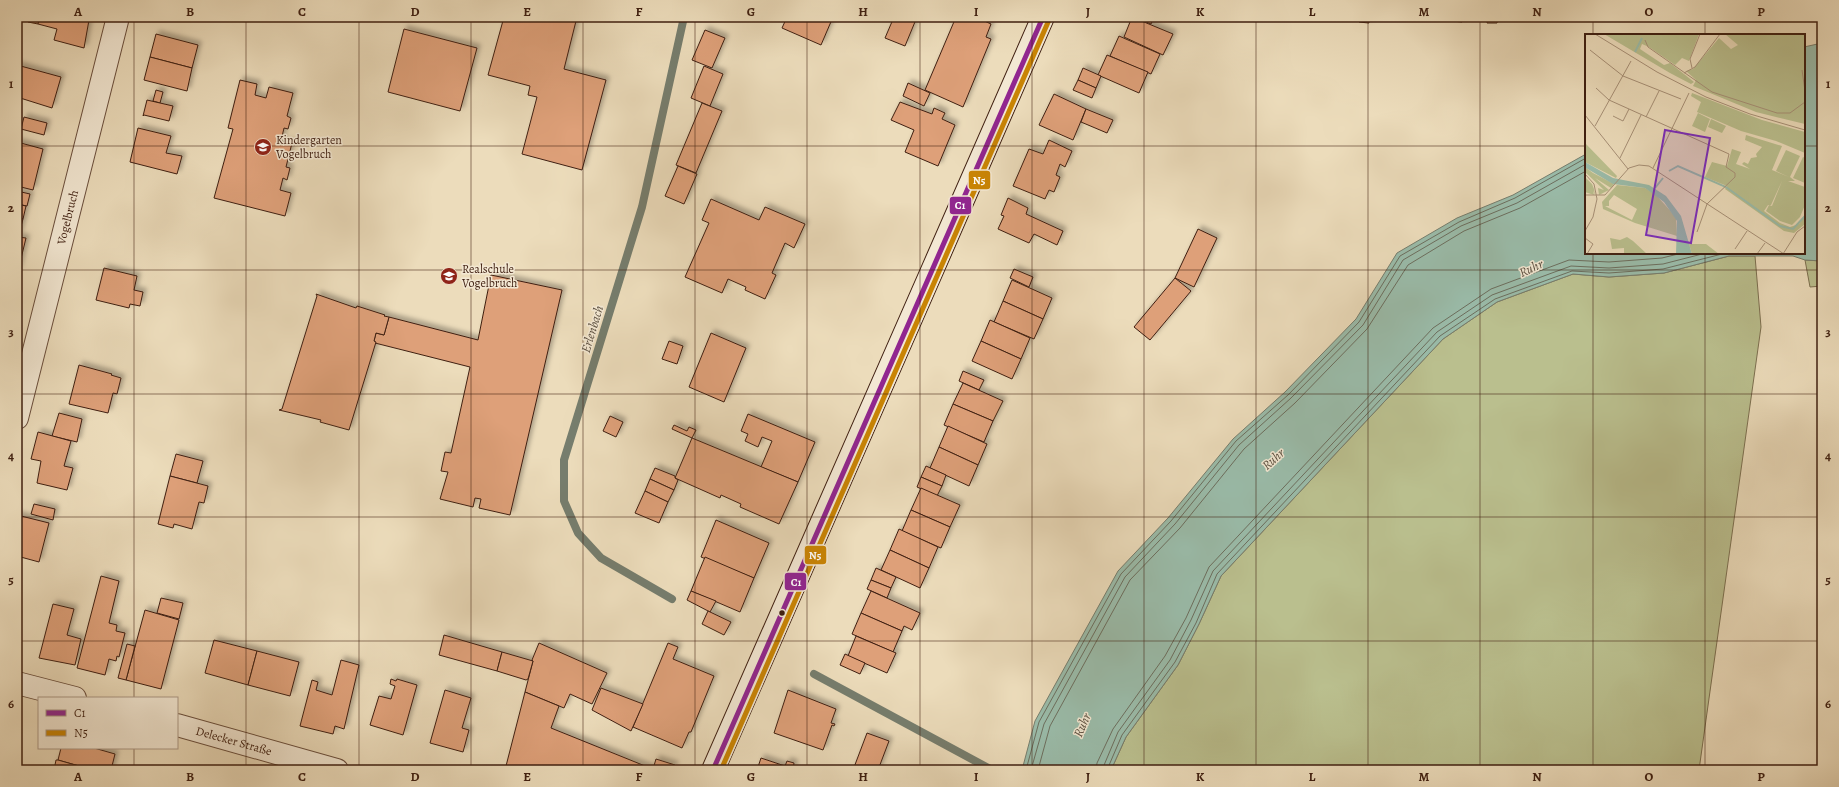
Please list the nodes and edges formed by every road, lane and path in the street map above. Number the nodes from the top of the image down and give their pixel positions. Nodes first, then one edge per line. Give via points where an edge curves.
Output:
1 (118, 17) edge
2 (1043, 17) edge
3 (17, 418) edge
4 (17, 683) edge
5 (71, 697) edge
6 (178, 725) edge
7 (337, 770) edge
8 (713, 770) edge

1 - 3 street, Vogelbruch
2 - 8 street
4 - 5 street
6 - 7 street, Delecker Straße

